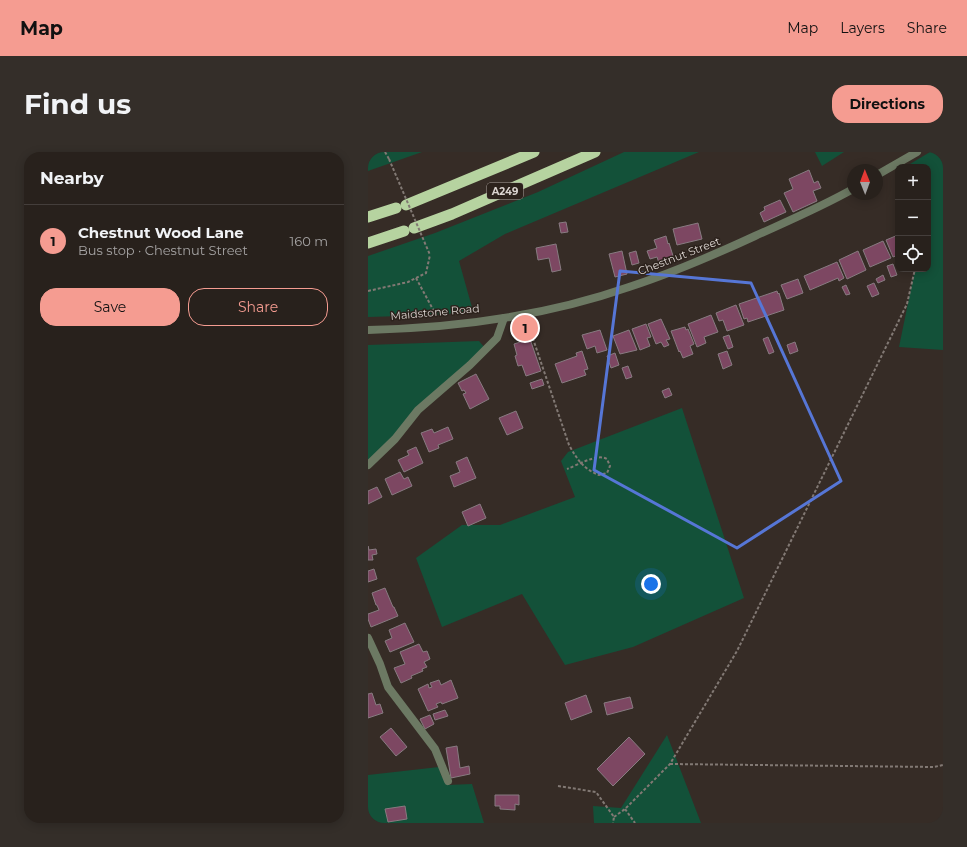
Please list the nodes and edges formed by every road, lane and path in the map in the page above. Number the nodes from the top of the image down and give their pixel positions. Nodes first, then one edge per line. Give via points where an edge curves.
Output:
1 (385, 152) edge
2 (534, 152) edge
3 (595, 152) edge
4 (917, 152) edge
5 (883, 172) edge
6 (847, 192) edge
7 (368, 217) edge
8 (368, 243) edge
9 (914, 272) edge
10 (416, 278) junction
11 (368, 291) edge
12 (524, 314) junction
13 (436, 315) dead end
14 (504, 318) junction
15 (368, 330) edge
16 (581, 464) junction
17 (368, 465) edge
18 (567, 469) dead end
19 (368, 638) edge
20 (670, 764) junction
21 (943, 765) edge
22 (448, 781) dead end
23 (558, 786) dead end
24 (625, 809) junction
25 (614, 817) junction
26 (613, 823) edge
27 (636, 823) edge

1 - 10 path, bridge via 430,254 426,273
2 - 7 highway, A249
3 - 8 highway, A249 via 452,214
4 - 5 street
6 - 12 street, Chestnut Street via 719,253 629,288
9 - 20 path via 907,304 737,651
10 - 11 path
10 - 13 path
12 - 14 street, Chestnut Street
12 - 16 path via 569,444
14 - 15 street, Maidstone Road via 465,324
14 - 17 street via 497,338 418,410 395,439
16 - 16 path via 599,475 606,473 610,466 607,458 599,456
16 - 18 path
19 - 22 street via 388,688 435,749
20 - 21 path via 934,768
20 - 24 path
23 - 25 path via 596,792
24 - 25 path
24 - 27 path
25 - 26 path

